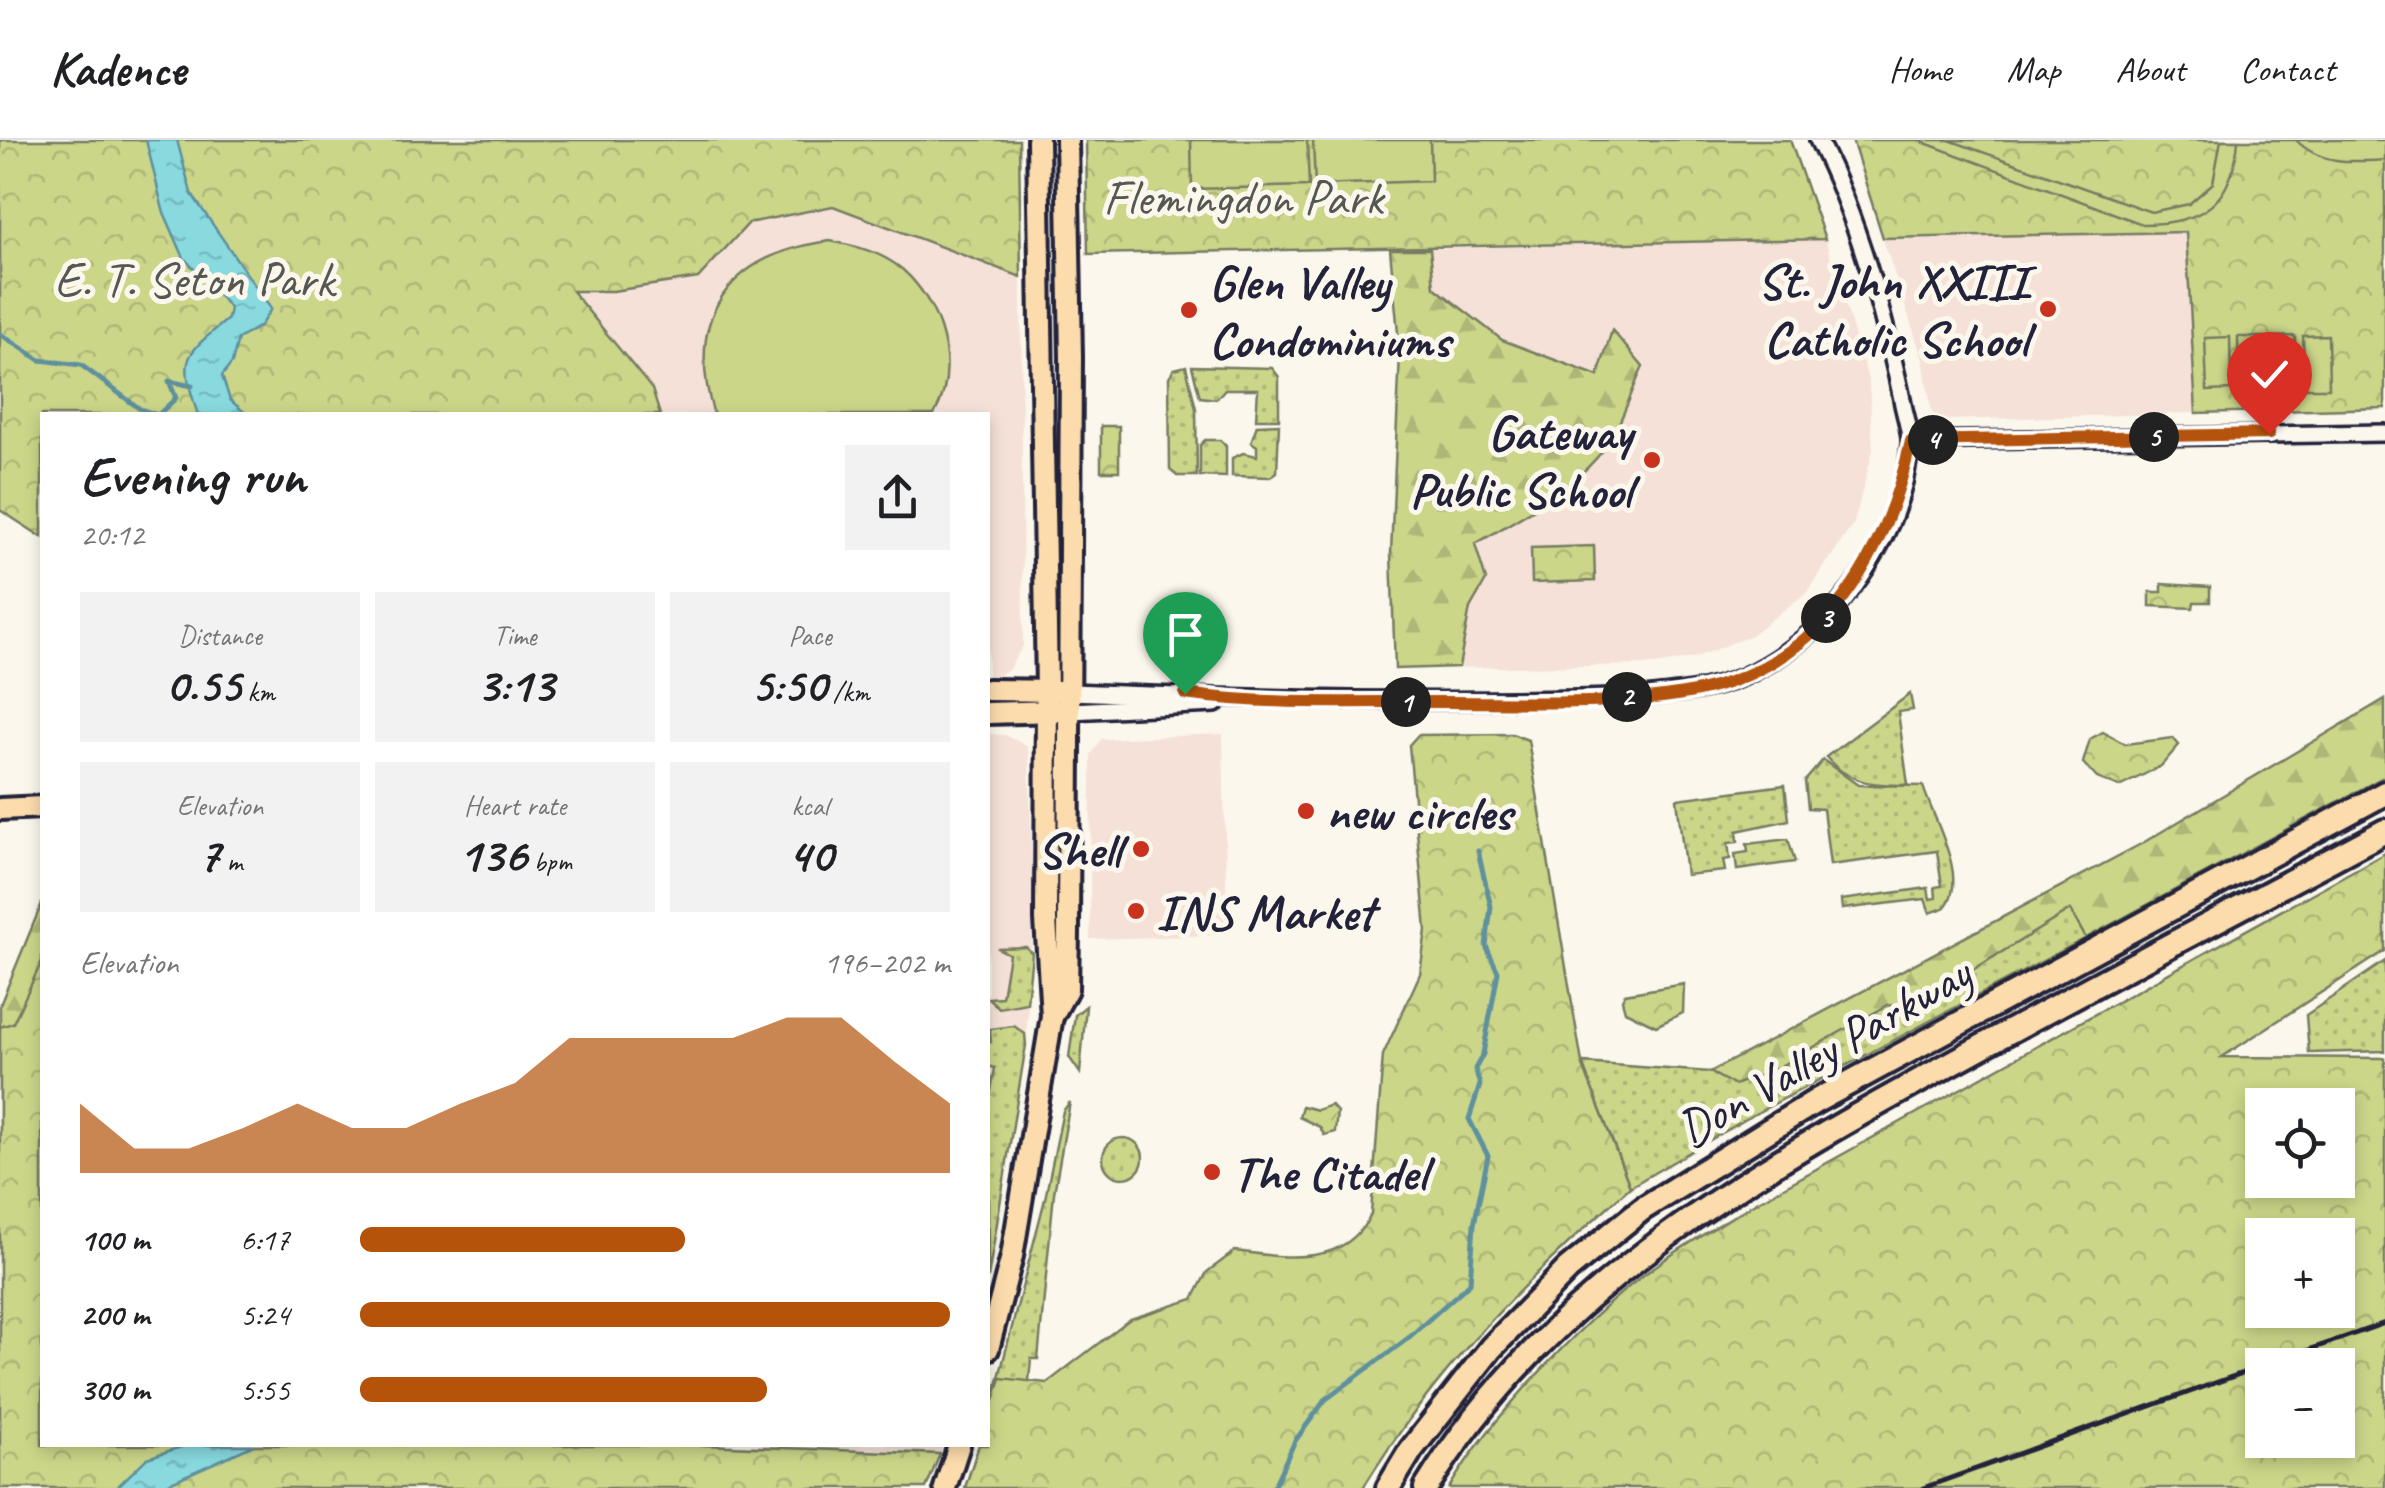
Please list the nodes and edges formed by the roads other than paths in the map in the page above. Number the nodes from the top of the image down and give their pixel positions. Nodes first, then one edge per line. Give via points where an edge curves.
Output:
1 (1038, 140) edge
2 (1067, 140) edge
3 (1820, 142) edge
4 (2385, 434) edge
5 (1911, 441) junction
6 (990, 690) edge
7 (1047, 690) junction
8 (1070, 701) junction
9 (1048, 712) junction
10 (990, 713) edge
11 (2385, 793) edge
12 (0, 796) edge
13 (40, 798) edge
14 (40, 807) edge
15 (0, 809) edge
16 (2385, 831) edge
17 (1052, 1016) junction
18 (990, 1341) edge
19 (958, 1447) edge
20 (946, 1488) edge
21 (1388, 1488) edge
22 (1426, 1488) edge

1 - 7 main road
2 - 8 main road
3 - 5 street via 1887,329
4 - 5 street
5 - 8 street via 1897,502 1866,571 1824,620 1753,673 1705,690 1509,702 1237,701 1184,709
6 - 7 main road
7 - 8 main road
7 - 9 main road
8 - 9 main road
8 - 17 main road via 1066,989
9 - 10 main road
9 - 17 main road
11 - 21 highway, Don Valley Parkway via 1833,1091 1642,1209 1568,1269 1491,1348
12 - 13 main road
14 - 15 main road
16 - 22 highway, Don Valley Parkway via 1941,1069 1660,1238 1558,1326 1498,1391
17 - 18 main road via 1012,1256
19 - 20 main road

